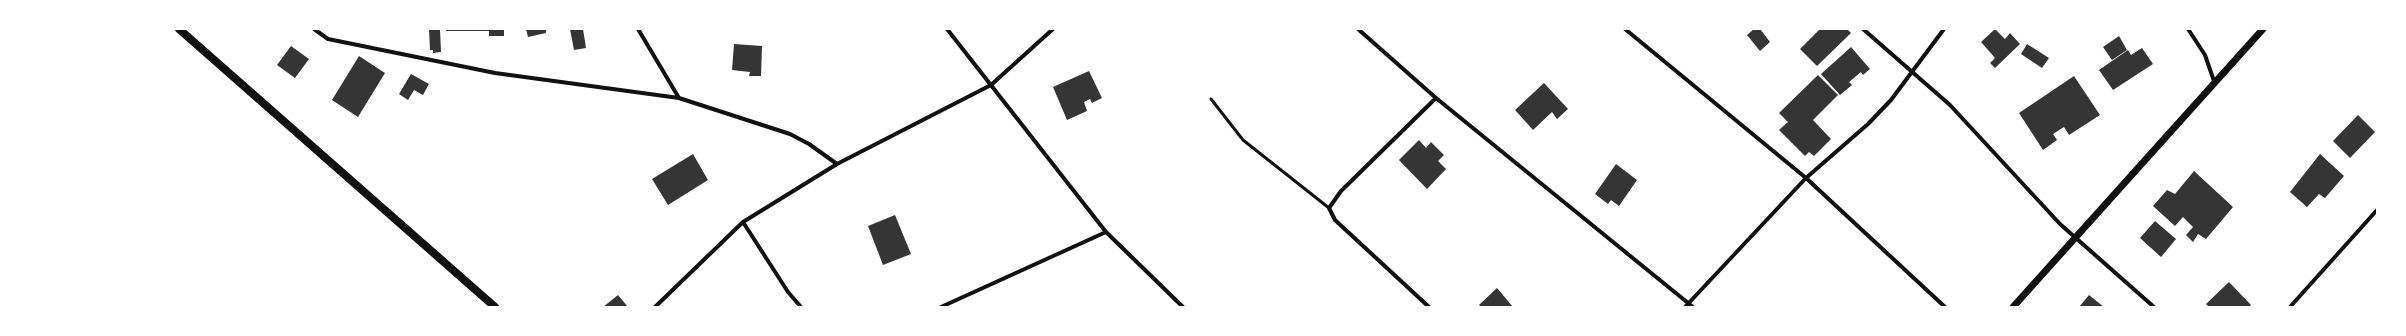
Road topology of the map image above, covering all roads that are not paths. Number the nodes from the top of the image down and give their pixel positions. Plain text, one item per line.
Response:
1 (179, 29) edge
2 (314, 29) edge
3 (638, 29) edge
4 (947, 29) edge
5 (1053, 29) edge
6 (1358, 29) edge
7 (1625, 29) edge
8 (1863, 29) edge
9 (1944, 29) edge
10 (2188, 29) edge
11 (2263, 29) edge
12 (1913, 71) junction
13 (2215, 84) junction
14 (991, 85) junction
15 (679, 98) junction
16 (1436, 98) junction
17 (1211, 99) dead end
18 (837, 164) junction
19 (1806, 178) junction
20 (1329, 208) junction
21 (2377, 210) edge
22 (743, 222) junction
23 (1106, 232) junction
24 (2076, 237) junction
25 (1689, 303) junction
26 (495, 307) edge
27 (654, 307) edge
28 (801, 307) edge
29 (941, 307) edge
30 (1183, 307) edge
31 (1429, 307) edge
32 (1685, 307) edge
33 (1693, 307) edge
34 (1945, 307) edge
35 (2013, 307) edge
36 (2154, 307) edge
37 (2290, 307) edge

1 - 26 main road
2 - 15 street
3 - 15 street
4 - 14 street
5 - 14 street
6 - 16 street
7 - 19 street
8 - 12 street
9 - 12 street
10 - 13 street
11 - 13 street
12 - 19 street
12 - 24 street
13 - 24 street
14 - 18 street
14 - 23 street
15 - 18 street
16 - 20 street
16 - 25 street
17 - 20 lane
18 - 22 street
19 - 25 street
19 - 34 street
20 - 31 street
21 - 37 street
22 - 27 street
22 - 28 street
23 - 29 street
23 - 30 street
24 - 35 street
24 - 36 street
25 - 32 street
25 - 33 street

